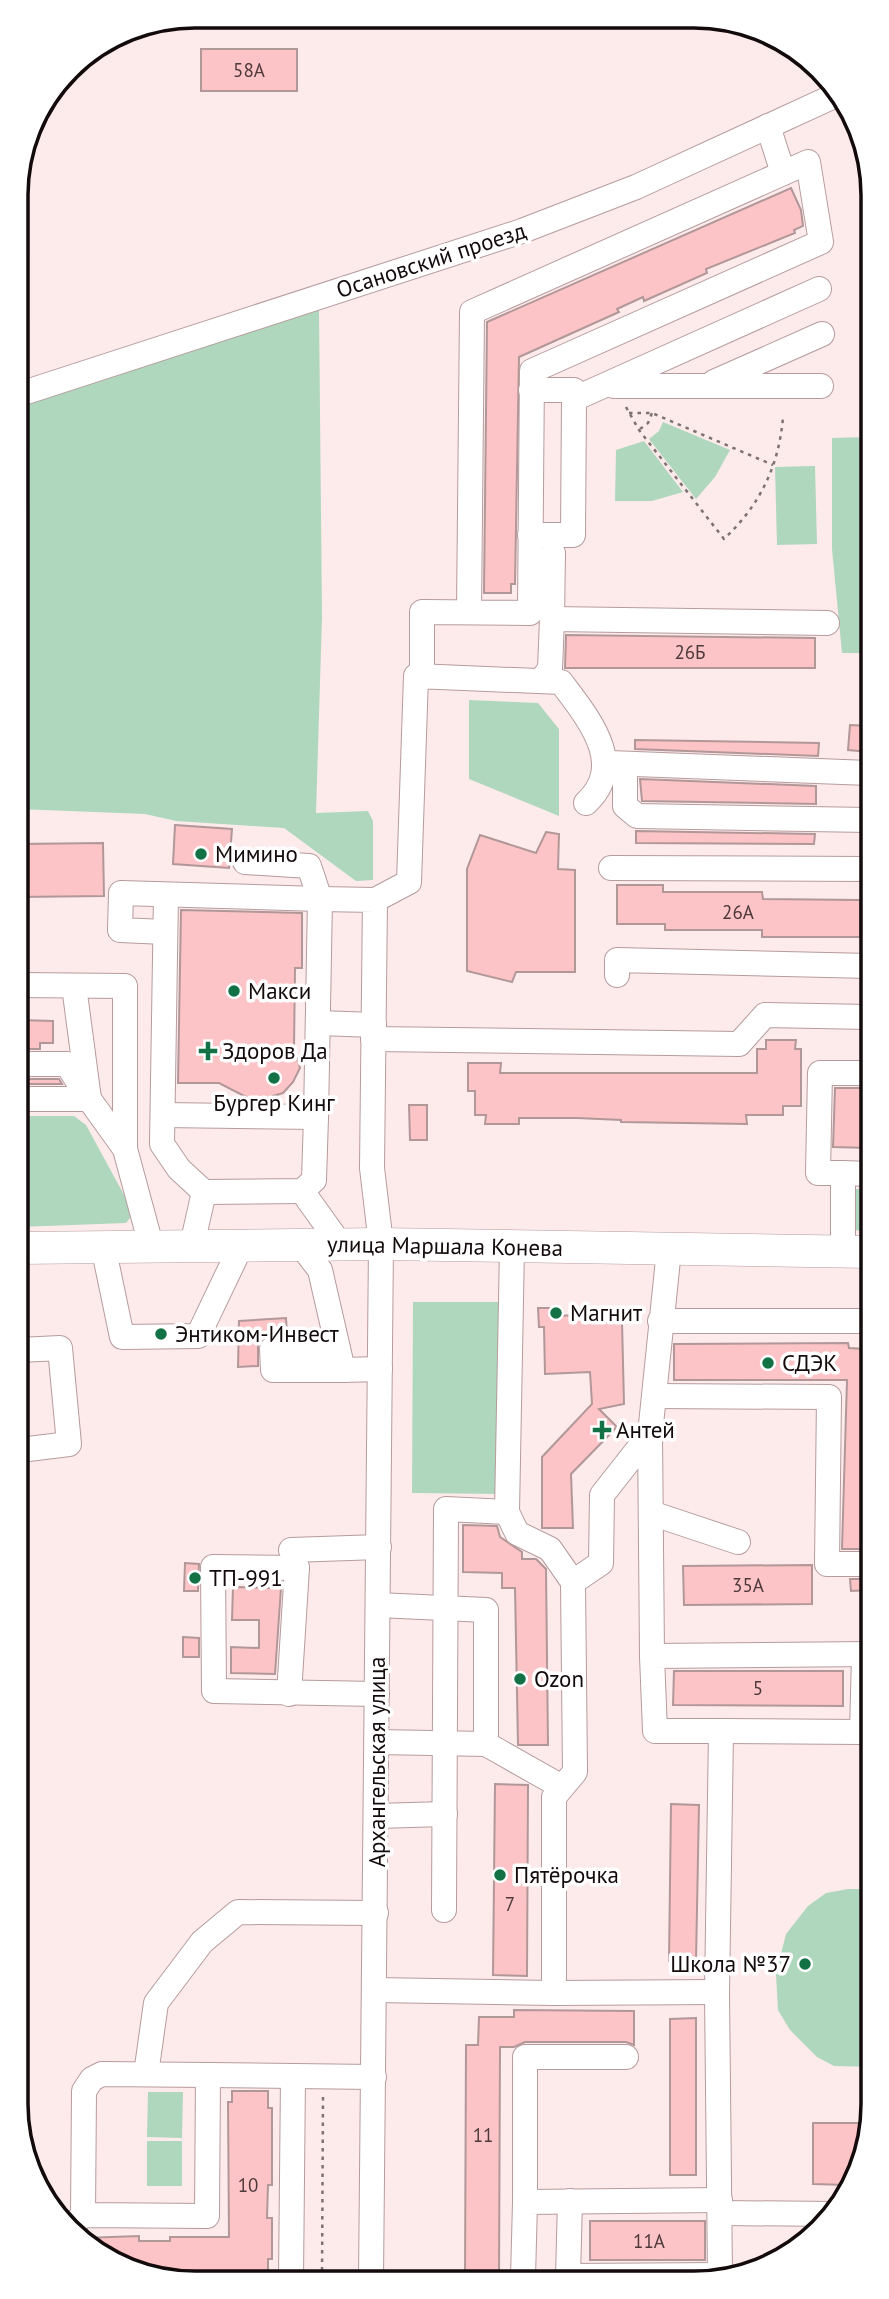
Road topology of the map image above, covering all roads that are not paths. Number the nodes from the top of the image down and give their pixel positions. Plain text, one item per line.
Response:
1 (830, 98) edge
2 (768, 126) junction
3 (783, 173) junction
4 (819, 289) dead end
5 (822, 334) dead end
6 (603, 386) junction
7 (707, 386) junction
8 (821, 386) dead end
9 (28, 390) edge
10 (531, 390) junction
11 (574, 398) junction
12 (530, 535) junction
13 (553, 553) dead end
14 (469, 612) junction
15 (552, 619) junction
16 (827, 623) dead end
17 (422, 676) junction
18 (542, 679) junction
19 (615, 764) junction
20 (861, 773) edge
21 (586, 803) dead end
22 (861, 820) edge
23 (245, 862) dead end
24 (611, 868) dead end
25 (861, 869) edge
26 (166, 895) junction
27 (320, 899) junction
28 (375, 900) junction
29 (165, 932) junction
30 (861, 966) edge
31 (617, 975) dead end
32 (28, 985) edge
33 (74, 986) junction
34 (861, 1017) edge
35 (319, 1023) junction
36 (374, 1032) junction
37 (28, 1064) edge
38 (861, 1073) edge
39 (28, 1099) edge
40 (89, 1099) junction
41 (163, 1115) junction
42 (316, 1117) junction
43 (125, 1149) junction
44 (171, 1157) junction
45 (843, 1173) junction
46 (861, 1174) edge
47 (135, 1183) junction
48 (302, 1191) junction
49 (204, 1192) junction
50 (242, 1244) junction
51 (300, 1244) junction
52 (340, 1244) junction
53 (381, 1244) junction
54 (151, 1245) junction
55 (192, 1245) junction
56 (103, 1246) junction
57 (512, 1247) junction
58 (28, 1248) edge
59 (669, 1250) junction
60 (856, 1252) edge
61 (660, 1321) junction
62 (861, 1321) edge
63 (28, 1350) edge
64 (380, 1369) junction
65 (655, 1396) junction
66 (650, 1434) junction
67 (28, 1449) edge
68 (507, 1511) junction
69 (651, 1513) junction
70 (738, 1542) dead end
71 (379, 1547) junction
72 (861, 1564) edge
73 (297, 1568) junction
74 (573, 1582) junction
75 (378, 1605) junction
76 (446, 1608) junction
77 (861, 1655) edge
78 (652, 1656) junction
79 (289, 1694) junction
80 (377, 1694) junction
81 (721, 1731) junction
82 (861, 1732) edge
83 (377, 1742) junction
84 (445, 1744) junction
85 (486, 1744) junction
86 (562, 1787) junction
87 (445, 1814) junction
88 (376, 1816) junction
89 (444, 1910) dead end
90 (376, 1913) junction
91 (375, 1990) junction
92 (718, 1992) junction
93 (554, 1993) junction
94 (626, 2057) dead end
95 (146, 2074) junction
96 (208, 2075) junction
97 (293, 2076) junction
98 (374, 2077) junction
99 (570, 2201) junction
100 (525, 2202) junction
101 (720, 2206) junction
102 (820, 2213) edge
103 (75, 2220) edge
104 (77, 2222) edge
105 (720, 2269) edge
106 (291, 2271) edge
107 (371, 2271) edge
108 (523, 2271) edge
109 (568, 2271) edge

1 - 2 street, Осановский проезд
2 - 3 street
2 - 9 street, Осановский проезд
3 - 10 street
3 - 14 street
4 - 6 street
5 - 7 street
6 - 7 street
6 - 11 street
7 - 8 street
10 - 11 street
10 - 12 street
11 - 12 street
12 - 14 street
13 - 15 street
14 - 17 street
15 - 16 street
15 - 18 street
17 - 18 street
17 - 28 street
18 - 19 street
19 - 20 street
19 - 21 street
19 - 22 street
23 - 27 street
24 - 25 street
26 - 27 street
26 - 29 street
26 - 29 street
27 - 28 street
27 - 35 street
28 - 36 street, Архангельская улица
29 - 41 street
30 - 31 street
32 - 33 street
33 - 40 street
33 - 43 street
34 - 36 street
35 - 36 street
35 - 42 street
36 - 53 street, Архангельская улица
37 - 40 street
38 - 45 street
39 - 40 street
40 - 43 street
41 - 42 street
41 - 44 street
42 - 48 street
43 - 47 street
44 - 47 street
44 - 49 street
45 - 46 street
45 - 60 street
47 - 54 street
48 - 49 street
48 - 52 street
49 - 55 street
50 - 51 main road, улица Маршала Конева
50 - 55 main road, улица Маршала Конева
50 - 56 street
51 - 52 main road, улица Маршала Конева
51 - 64 street
52 - 53 main road, улица Маршала Конева
53 - 57 main road, улица Маршала Конева
53 - 64 street, Архангельская улица
54 - 55 main road, улица Маршала Конева
54 - 56 main road, улица Маршала Конева
56 - 58 main road, улица Маршала Конева
57 - 59 main road, улица Маршала Конева
57 - 68 street
59 - 60 main road, улица Маршала Конева
59 - 61 street
61 - 62 street
61 - 65 street
63 - 67 street
64 - 71 street, Архангельская улица
65 - 66 street
65 - 72 street
66 - 69 street
66 - 74 street
68 - 74 street
68 - 76 street
69 - 70 street
69 - 78 street
71 - 73 street
71 - 75 street, Архангельская улица
73 - 79 street
73 - 79 street
74 - 86 street
75 - 76 street
75 - 80 street, Архангельская улица
76 - 84 street
76 - 85 street
77 - 78 street
78 - 81 street
79 - 80 street
80 - 83 street, Архангельская улица
81 - 82 street
81 - 92 street
83 - 84 street
83 - 88 street, Архангельская улица
84 - 85 street
84 - 87 street
85 - 86 street
86 - 93 street
87 - 88 street
87 - 89 street
88 - 90 street, Архангельская улица
90 - 91 street, Архангельская улица
90 - 95 street
91 - 93 street
91 - 98 street, Архангельская улица
92 - 93 street
92 - 101 street
94 - 100 street
95 - 96 street
95 - 103 street
96 - 97 street
96 - 104 street
97 - 98 street
97 - 106 street
98 - 107 street, Архангельская улица
99 - 100 street
99 - 101 street
99 - 109 street
100 - 108 street
101 - 102 street
101 - 105 street

